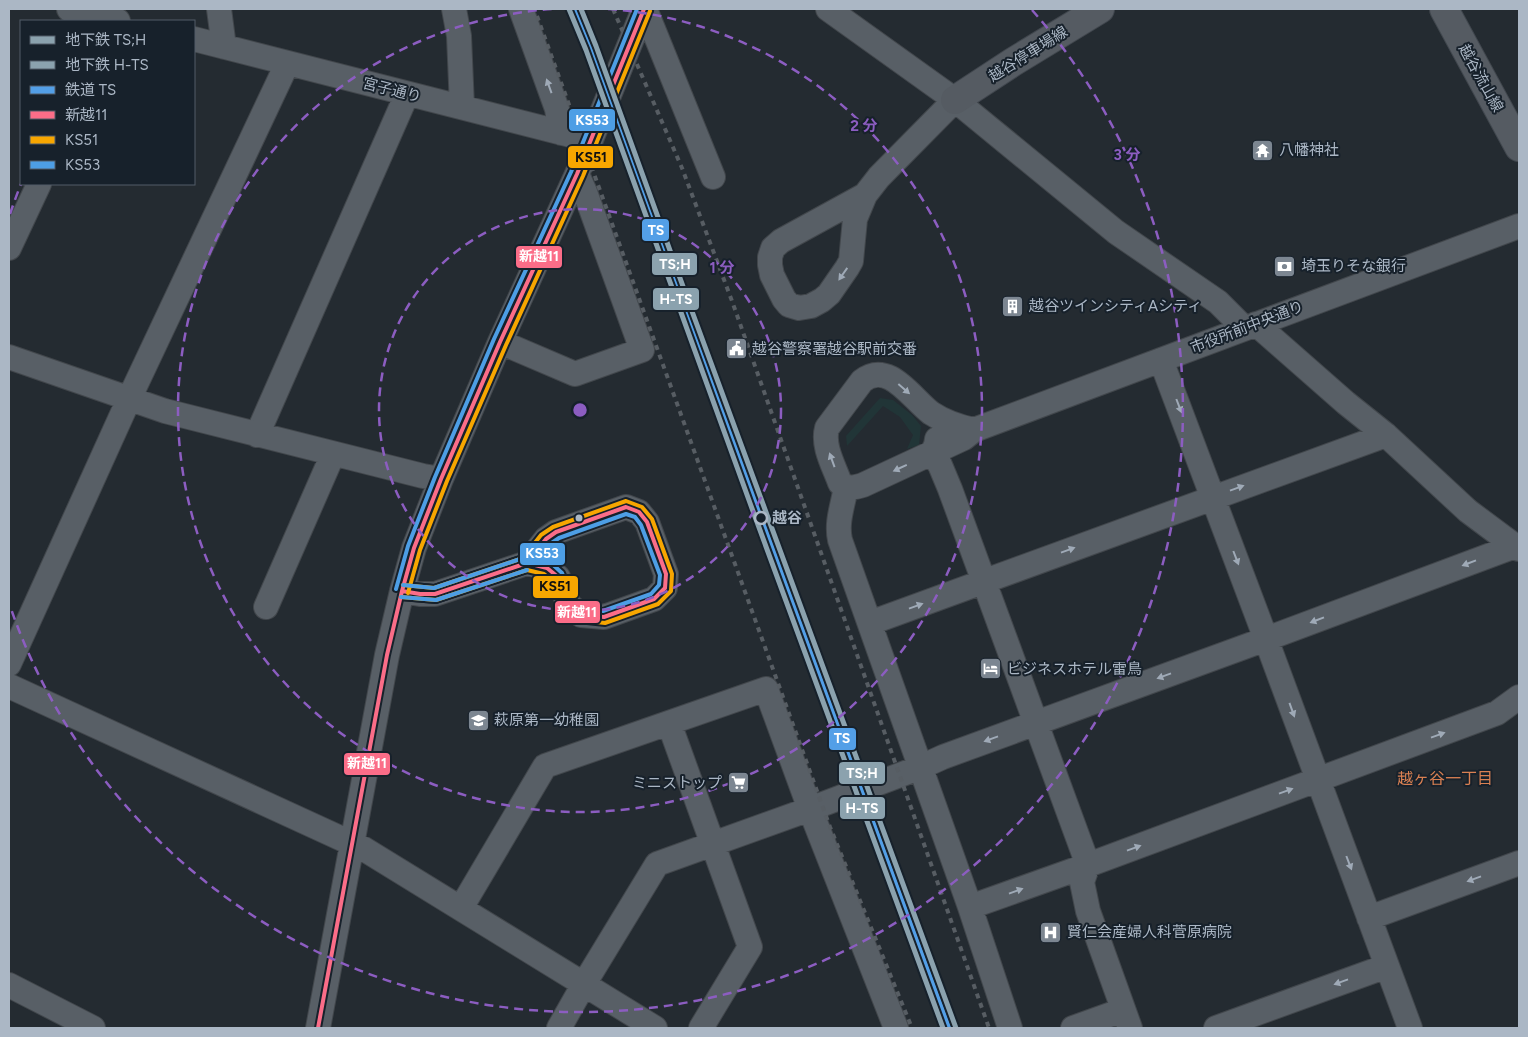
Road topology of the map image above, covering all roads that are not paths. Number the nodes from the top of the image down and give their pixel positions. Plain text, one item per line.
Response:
1 (68, 9) edge
2 (219, 9) edge
3 (454, 9) edge
4 (521, 9) edge
5 (830, 9) edge
6 (1100, 9) edge
7 (1444, 9) edge
8 (638, 13) edge
9 (1072, 16) edge
10 (112, 20) edge
11 (195, 39) edge
12 (224, 47) junction
13 (288, 64) junction
14 (407, 94) junction
15 (956, 100) junction
16 (462, 108) junction
17 (561, 133) junction
18 (590, 140) junction
19 (1519, 146) edge
20 (577, 174) junction
21 (713, 177) dead end
22 (39, 185) edge
23 (865, 195) junction
24 (813, 223) junction
25 (1519, 226) edge
26 (853, 241) junction
27 (9, 248) edge
28 (1250, 326) junction
29 (500, 342) junction
30 (9, 357) edge
31 (1161, 360) junction
32 (129, 399) junction
33 (932, 413) junction
34 (974, 430) junction
35 (1386, 434) junction
36 (257, 435) junction
37 (932, 453) junction
38 (333, 454) junction
39 (441, 479) junction
40 (846, 487) junction
41 (1213, 497) junction
42 (1517, 547) edge
43 (527, 563) junction
44 (984, 581) junction
45 (402, 591) junction
46 (266, 607) dead end
47 (870, 623) junction
48 (1266, 639) junction
49 (9, 664) edge
50 (9, 686) edge
51 (1519, 697) edge
52 (669, 723) junction
53 (1037, 723) junction
54 (921, 767) junction
55 (1318, 780) junction
56 (810, 809) junction
57 (352, 843) junction
58 (712, 844) junction
59 (1519, 862) edge
60 (1088, 865) junction
61 (970, 907) junction
62 (461, 908) junction
63 (1369, 918) junction
64 (1387, 966) junction
65 (584, 984) junction
66 (9, 985) edge
67 (1127, 1019) edge
68 (93, 1028) edge
69 (318, 1028) edge
70 (559, 1028) edge
71 (654, 1028) edge
72 (701, 1028) edge
73 (896, 1028) edge
74 (1010, 1028) edge
75 (1072, 1028) edge
76 (1216, 1028) edge
77 (1410, 1028) edge

1 - 10 street
2 - 12 street
3 - 16 street
17 -> 4 street
5 - 15 street
6 - 9 main road, 越谷停車場線
7 - 19 main road, 越谷流山線
8 - 18 street
8 - 21 street
9 - 15 main road, 越谷停車場線
11 - 12 street, 宮子通り
12 - 13 street, 宮子通り
13 - 14 street, 宮子通り
13 - 32 street
14 - 16 street, 宮子通り
14 - 36 street
15 - 23 street
15 - 28 street
16 - 17 street, 宮子通り
17 - 18 street, 宮子通り
18 - 20 street
20 - 29 street
20 - 29 street
22 - 27 street
23 - 24 street
23 - 26 street
24 - 26 street
26 -> 24 street
25 - 28 street, 市役所前中央通り
28 - 31 street, 市役所前中央通り
28 - 35 street
29 - 39 street
30 - 32 street
31 - 34 street, 市役所前中央通り
31 -> 41 street
32 - 36 street
32 - 49 street
33 - 34 street
33 - 37 street
40 -> 33 street
34 - 37 street, 市役所前中央通り
41 -> 35 street
35 - 42 street
36 - 38 street
37 -> 40 street
37 - 44 street
38 - 39 street
38 - 46 street
39 - 45 street
40 - 47 street
44 -> 41 street
41 -> 48 street
42 -> 48 street
43 - 43 street
43 - 45 street
47 -> 44 street
44 - 53 street
45 - 57 street
47 - 54 street
48 -> 53 street
48 -> 55 street
50 - 57 street
55 -> 51 street
52 - 56 street
52 - 58 street
52 - 62 street
53 -> 54 street
53 - 60 street
54 - 56 street
54 - 61 street
60 -> 55 street
55 -> 63 street
56 - 58 street
56 - 73 street
57 - 62 street
57 - 69 street
58 - 65 street
58 - 72 street
59 -> 63 street
61 -> 60 street
60 - 67 street
61 - 74 street
62 - 65 street
63 - 64 street
64 -> 76 street
64 - 77 street
65 - 70 street
65 - 71 street
66 - 68 street
67 - 75 street

